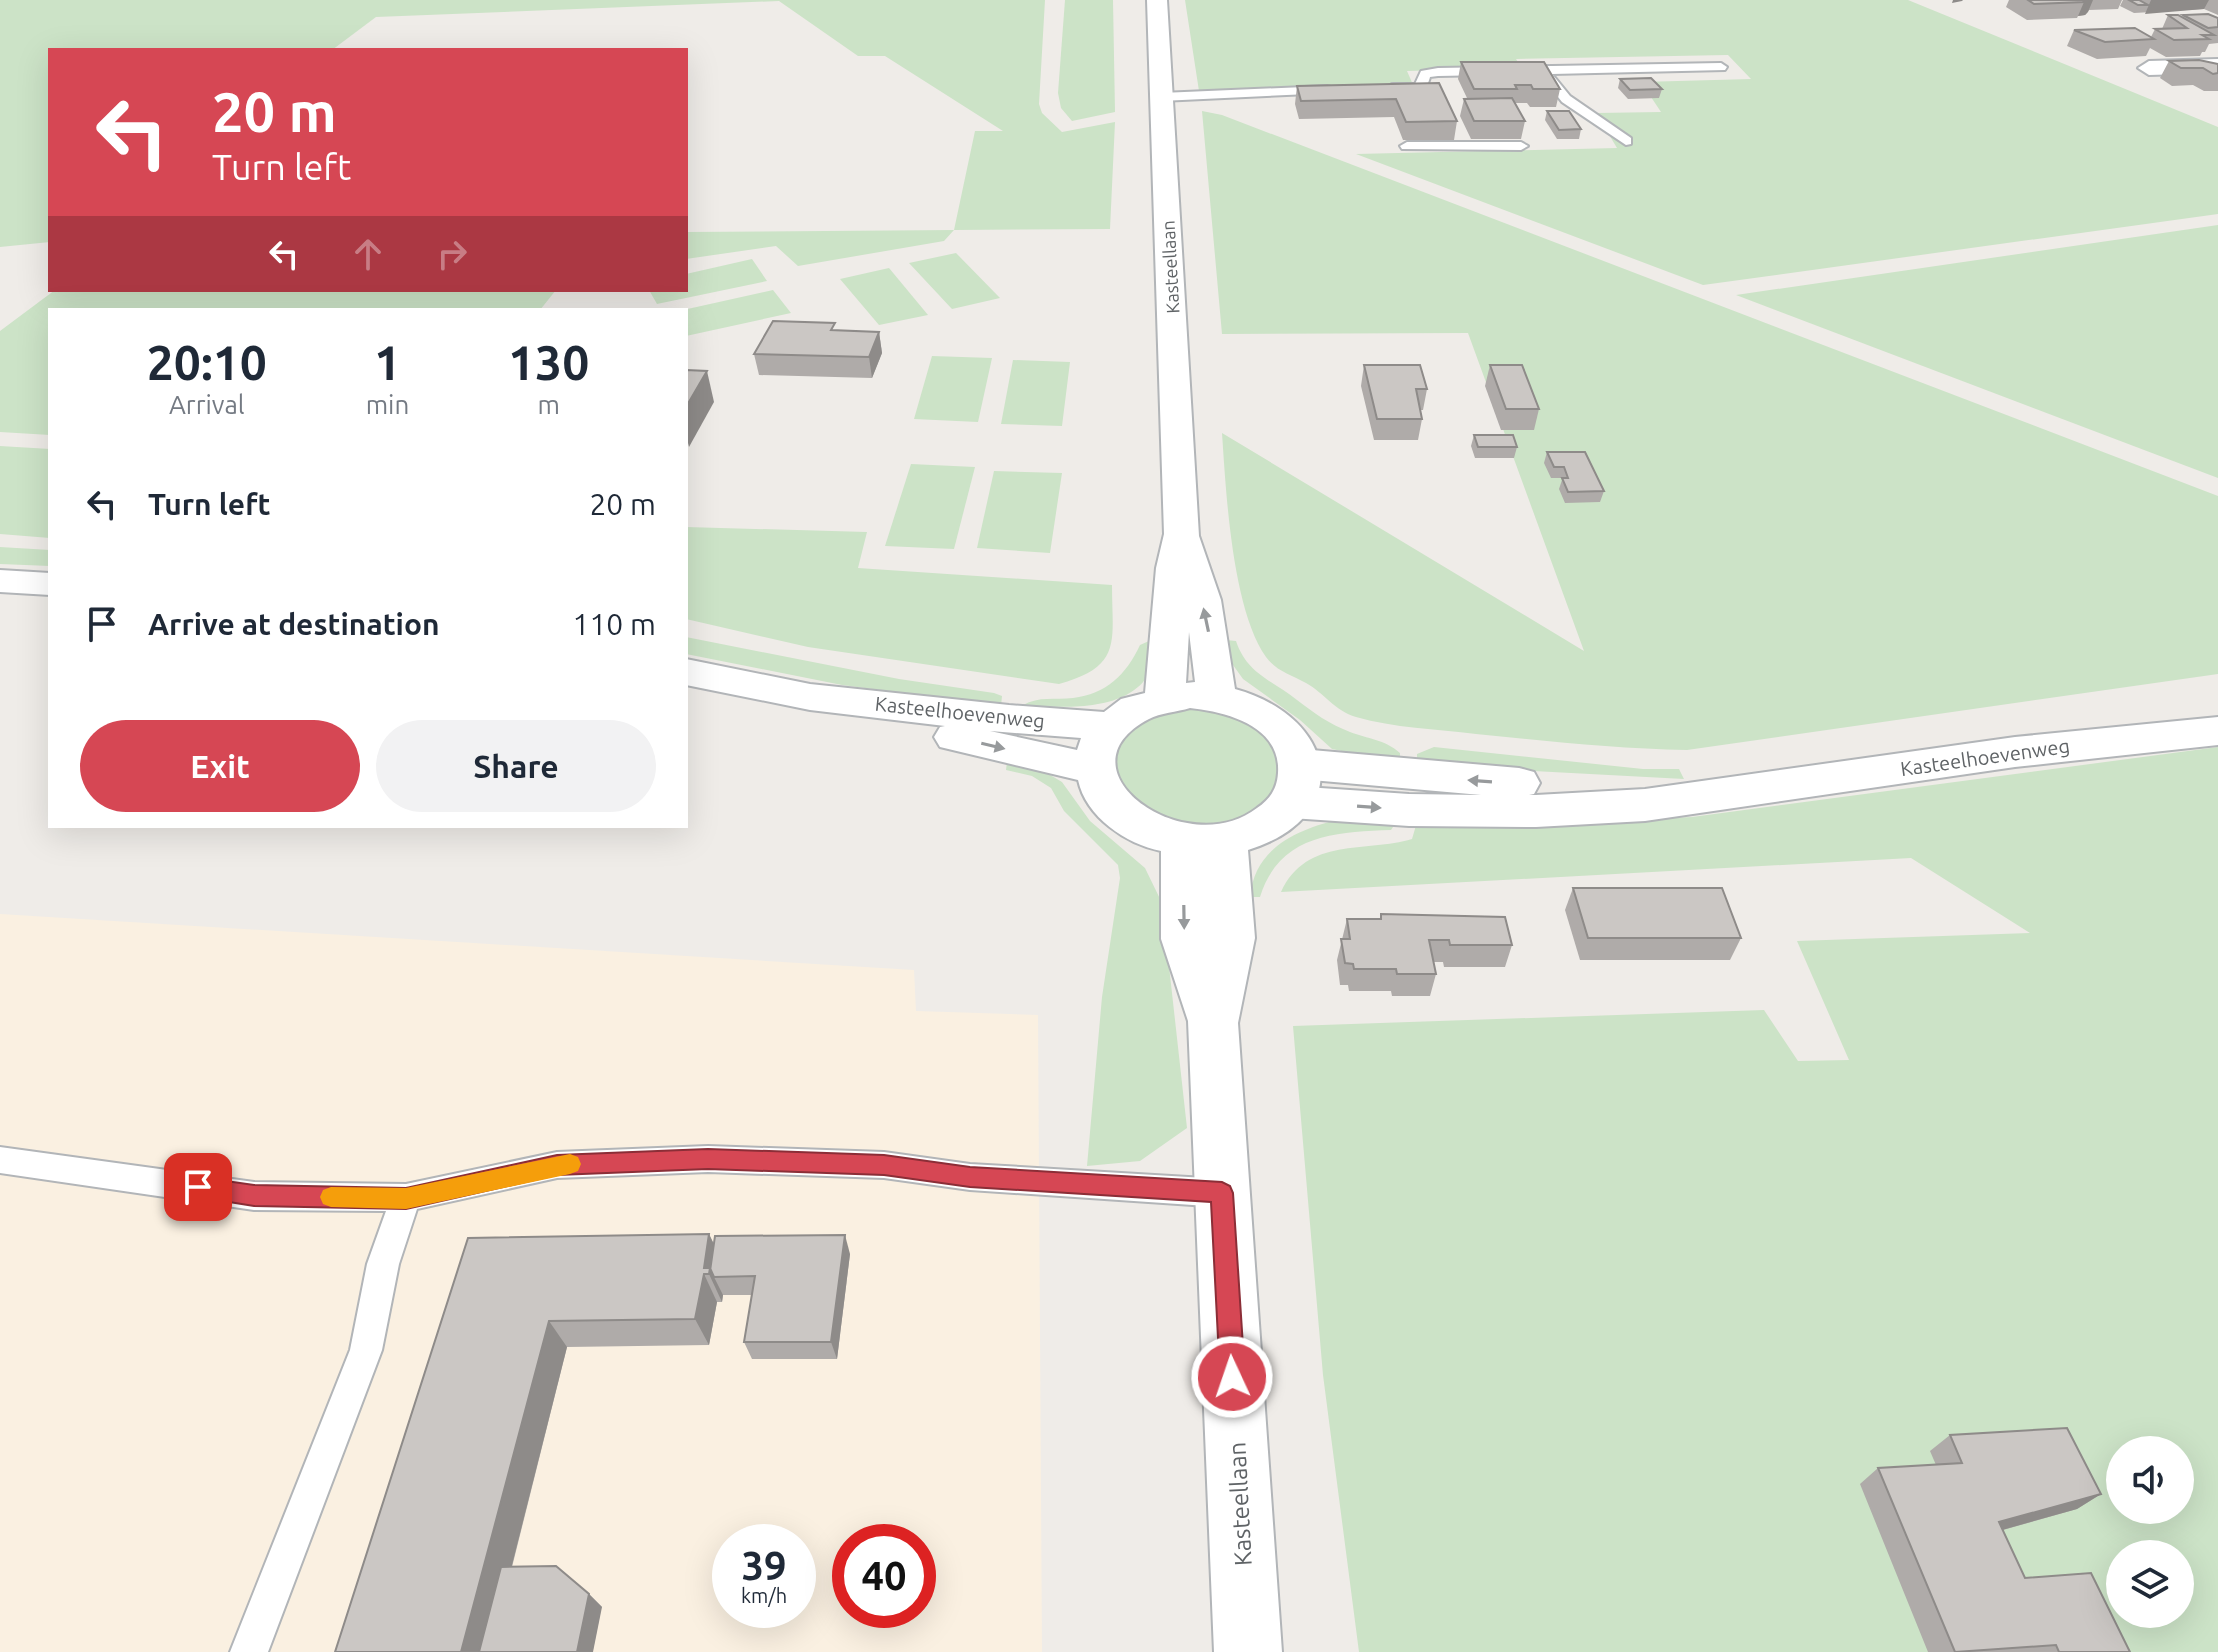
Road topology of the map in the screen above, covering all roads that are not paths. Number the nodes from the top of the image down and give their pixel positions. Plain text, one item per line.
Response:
1 (1157, 0) edge
2 (2218, 66) edge
3 (1721, 67) dead end
4 (2149, 68) dead end
5 (1542, 69) junction
6 (1379, 88) edge
7 (1339, 89) edge
8 (1161, 97) junction
9 (1626, 141) dead end
10 (1407, 146) edge
11 (1521, 146) edge
12 (1182, 534) junction
13 (0, 581) edge
14 (48, 584) edge
15 (688, 672) edge
16 (810, 697) junction
17 (1216, 697) junction
18 (1165, 698) junction
19 (1110, 726) junction
20 (2218, 731) edge
21 (1093, 769) junction
22 (1296, 783) junction
23 (1204, 839) junction
24 (0, 1160) edge
25 (1222, 1193) junction
26 (406, 1198) junction
27 (249, 1652) edge
28 (1248, 1652) edge

1 - 8 street, Kasteellaan
2 - 4 street
3 - 5 lane
5 - 6 lane
5 - 9 lane
7 - 8 lane
8 - 12 street, Kasteellaan
10 - 11 lane
17 -> 12 street, Kasteellaan
12 - 18 street, Kasteellaan
13 - 14 street
15 - 16 street, Kasteelhoevenweg
16 - 19 street, Kasteelhoevenweg
16 -> 21 street, Kasteelhoevenweg
17 - 18 street
17 - 22 street
18 - 19 street
19 - 21 street
20 - 22 street, Kasteelhoevenweg
21 - 23 street
22 - 23 street
23 - 25 street, Kasteellaan
24 - 26 lane
25 - 26 lane
25 - 28 street, Kasteellaan
26 - 27 lane

